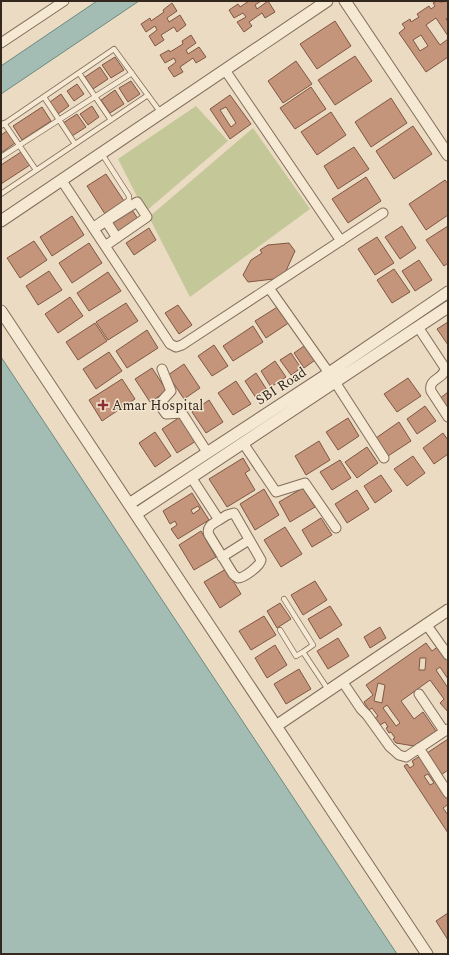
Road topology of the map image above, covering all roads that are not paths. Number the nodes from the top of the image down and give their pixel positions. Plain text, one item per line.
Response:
1 (64, 1) edge
2 (327, 1) edge
3 (343, 2) edge
4 (1, 43) edge
5 (225, 70) junction
6 (79, 73) junction
7 (132, 73) junction
8 (148, 95) junction
9 (44, 96) junction
10 (94, 97) junction
11 (161, 114) junction
12 (58, 120) junction
13 (111, 120) junction
14 (3, 124) edge
15 (75, 144) junction
16 (19, 145) junction
17 (102, 154) junction
18 (448, 155) edge
19 (1, 157) edge
20 (36, 170) junction
21 (62, 181) junction
22 (1, 194) edge
23 (384, 213) dead end
24 (1, 221) edge
25 (106, 222) junction
26 (93, 227) junction
27 (117, 238) junction
28 (341, 241) junction
29 (105, 246) junction
30 (269, 288) junction
31 (448, 292) edge
32 (448, 307) edge
33 (1, 310) edge
34 (418, 327) junction
35 (162, 368) dead end
36 (332, 378) junction
37 (448, 417) edge
38 (243, 443) junction
39 (207, 452) junction
40 (384, 458) dead end
41 (191, 477) junction
42 (129, 504) junction
43 (136, 514) junction
44 (219, 520) junction
45 (336, 528) dead end
46 (249, 540) junction
47 (222, 557) junction
48 (284, 599) dead end
49 (448, 610) edge
50 (426, 624) junction
51 (280, 630) dead end
52 (303, 652) junction
53 (448, 655) edge
54 (342, 681) junction
55 (329, 691) junction
56 (419, 694) dead end
57 (276, 726) junction
58 (446, 730) edge
59 (419, 748) junction
60 (445, 781) edge
61 (448, 793) edge
62 (427, 954) edge

1 - 4 street
2 - 5 street
3 - 18 street
5 - 11 street
5 - 28 street
6 - 7 lane
6 - 9 lane
6 - 10 lane
7 - 8 lane
7 - 10 lane
8 - 11 lane
8 - 13 lane
9 - 12 lane
9 - 14 lane
10 - 12 lane
10 - 13 lane
11 - 17 street
12 - 15 lane
12 - 16 lane
13 - 15 lane
14 - 16 lane
15 - 20 lane
16 - 19 lane
16 - 20 lane
17 - 21 street
17 - 26 lane
20 - 22 lane
21 - 24 street
21 - 26 street
23 - 28 street
25 - 26 street
25 - 27 street
25 - 27 street
26 - 29 street
27 - 29 street
28 - 30 street
29 - 30 street
30 - 36 street
31 - 36 street, SBI Road
32 - 34 street, SBI Road
33 - 42 street
34 - 36 street, SBI Road
34 - 37 street
35 - 39 street
36 - 38 street, SBI Road
36 - 39 street, SBI Road
36 - 40 street
38 - 41 street, SBI Road
38 - 45 street
39 - 42 street, SBI Road
41 - 43 street, SBI Road
41 - 44 street
42 - 43 street
43 - 57 street
44 - 46 street
44 - 47 street
46 - 47 street
46 - 47 street
48 - 52 lane
49 - 50 street
50 - 53 street
50 - 54 street
51 - 52 lane
52 - 55 lane
54 - 55 street
54 - 59 street
55 - 57 street
56 - 58 street
57 - 62 street
58 - 59 street
59 - 60 street
60 - 61 street

